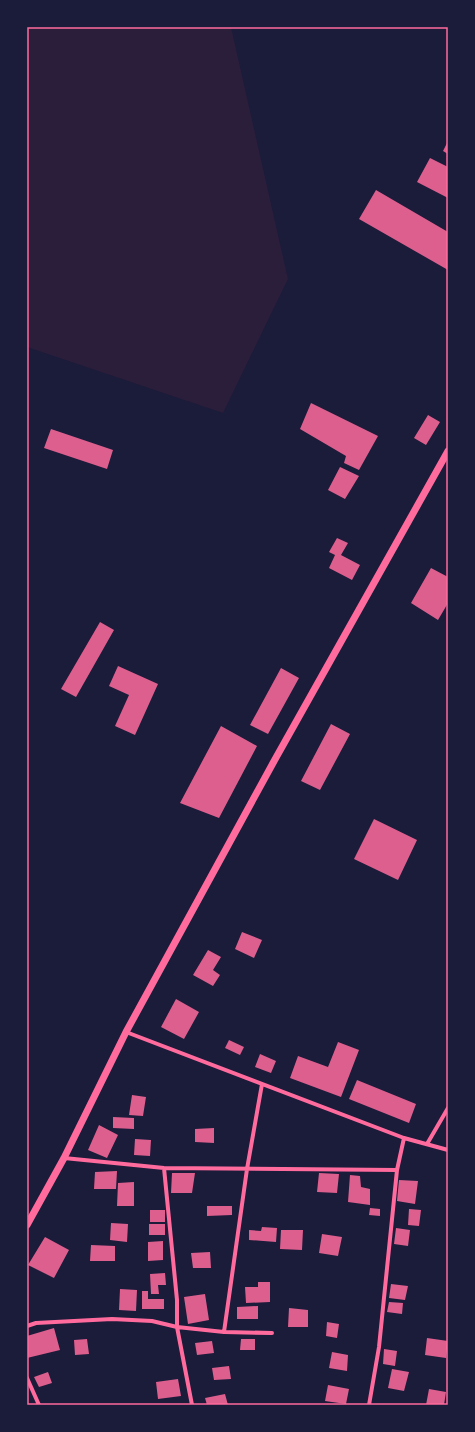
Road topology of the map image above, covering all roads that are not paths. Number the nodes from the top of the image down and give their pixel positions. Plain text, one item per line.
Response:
1 (448, 451) edge
2 (126, 1032) junction
3 (262, 1084) junction
4 (448, 1108) edge
5 (404, 1138) junction
6 (427, 1144) junction
7 (448, 1150) edge
8 (64, 1158) junction
9 (164, 1168) junction
10 (247, 1169) junction
11 (397, 1170) junction
12 (27, 1225) edge
13 (27, 1326) edge
14 (177, 1328) junction
15 (224, 1332) junction
16 (272, 1333) dead end
17 (27, 1378) edge
18 (40, 1405) edge
19 (192, 1405) edge
20 (369, 1405) edge

1 - 2 street
2 - 3 street
2 - 8 street
3 - 5 street
3 - 10 street
4 - 6 street
5 - 6 street
5 - 11 street
6 - 7 street
8 - 9 street
8 - 12 street
9 - 10 street
9 - 14 street
10 - 11 street
10 - 15 street
11 - 20 street
13 - 14 street
14 - 15 street
14 - 19 street
15 - 16 street
17 - 18 street

